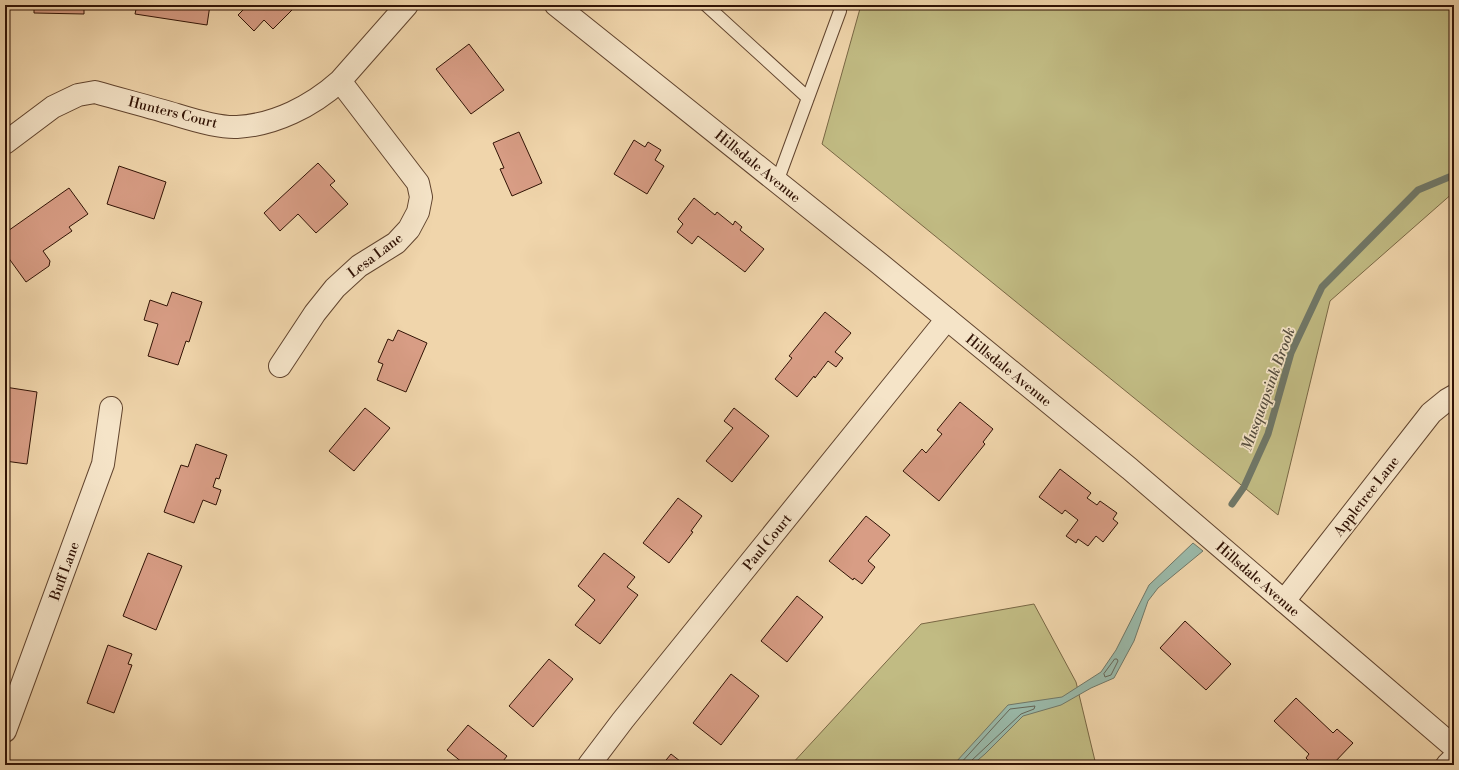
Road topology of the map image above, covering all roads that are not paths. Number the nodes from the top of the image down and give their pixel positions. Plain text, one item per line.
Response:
1 (408, 5) edge
2 (556, 5) edge
3 (706, 5) edge
4 (838, 7) edge
5 (340, 81) junction
6 (808, 98) junction
7 (5, 143) edge
8 (777, 182) junction
9 (947, 319) junction
10 (280, 366) dead end
11 (1454, 396) edge
12 (111, 408) dead end
13 (1284, 601) junction
14 (5, 732) edge
15 (1454, 747) edge
16 (1454, 758) edge
17 (589, 765) edge
18 (1447, 765) edge

1 - 5 street, Hunters Court
2 - 8 street, Hillsdale Avenue
3 - 6 lane
4 - 6 lane
5 - 7 street, Hunters Court
5 - 10 street, Lesa Lane
6 - 8 lane
8 - 9 street, Hillsdale Avenue
9 - 13 street, Hillsdale Avenue
9 - 17 street, Paul Court
11 - 13 street, Appletree Lane
12 - 14 street, Buff Lane
13 - 15 street, Hillsdale Avenue
16 - 18 street

